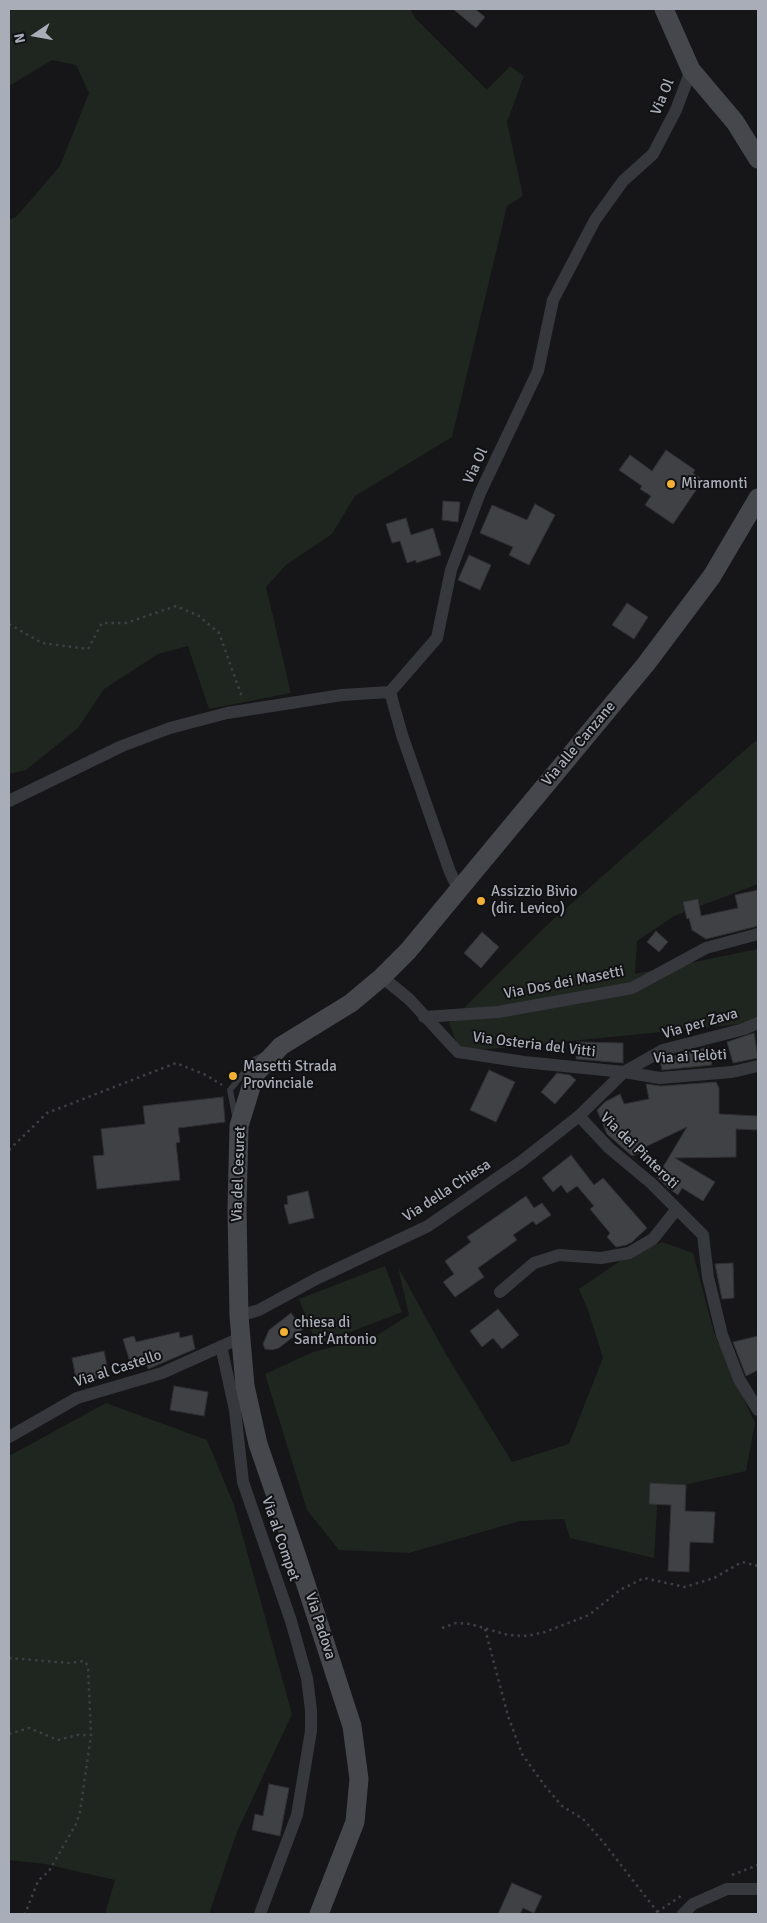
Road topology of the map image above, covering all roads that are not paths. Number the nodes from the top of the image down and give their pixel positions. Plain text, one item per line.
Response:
1 (664, 9) edge
2 (691, 70) junction
3 (758, 158) edge
4 (758, 498) edge
5 (390, 692) junction
6 (9, 801) edge
7 (459, 890) junction
8 (758, 934) edge
9 (382, 977) junction
10 (424, 1017) junction
11 (758, 1023) edge
12 (281, 1046) junction
13 (758, 1066) edge
14 (624, 1072) junction
15 (579, 1116) junction
16 (239, 1126) junction
17 (676, 1210) junction
18 (500, 1292) dead end
19 (239, 1316) junction
20 (240, 1338) junction
21 (221, 1346) junction
22 (758, 1410) edge
23 (9, 1438) edge
24 (758, 1889) edge
25 (260, 1914) edge
26 (319, 1914) edge
27 (683, 1914) edge

1 - 2 main road
2 - 3 main road
2 - 5 street, Via Ol
4 - 7 main road, Via alle Canzane
5 - 6 street
5 - 7 street
7 - 9 main road, Via alle Canzane
8 - 10 street, Via Dos dei Masetti
9 - 10 street, Via Osteria del Vitti
9 - 12 main road, Via del Cesuret
10 - 14 street, Via Osteria del Vitti
11 - 14 street, Via per Zava
12 - 16 main road, Via del Cesuret
12 - 16 lane
13 - 14 street, Via ai Telòti
14 - 15 street, Via della Chiesa
15 - 17 street, Via dei Pinteroti
15 - 19 street, Via della Chiesa
16 - 19 main road, Via del Cesuret
17 - 18 street, Via dei Pinteroti
17 - 22 street, Via dei Pinteroti
19 - 20 main road, Via del Cesuret
20 - 21 street, Via al Castello
20 - 26 main road, Via Padova
21 - 23 street, Via al Castello
21 - 25 street, Via al Compet
24 - 27 street

